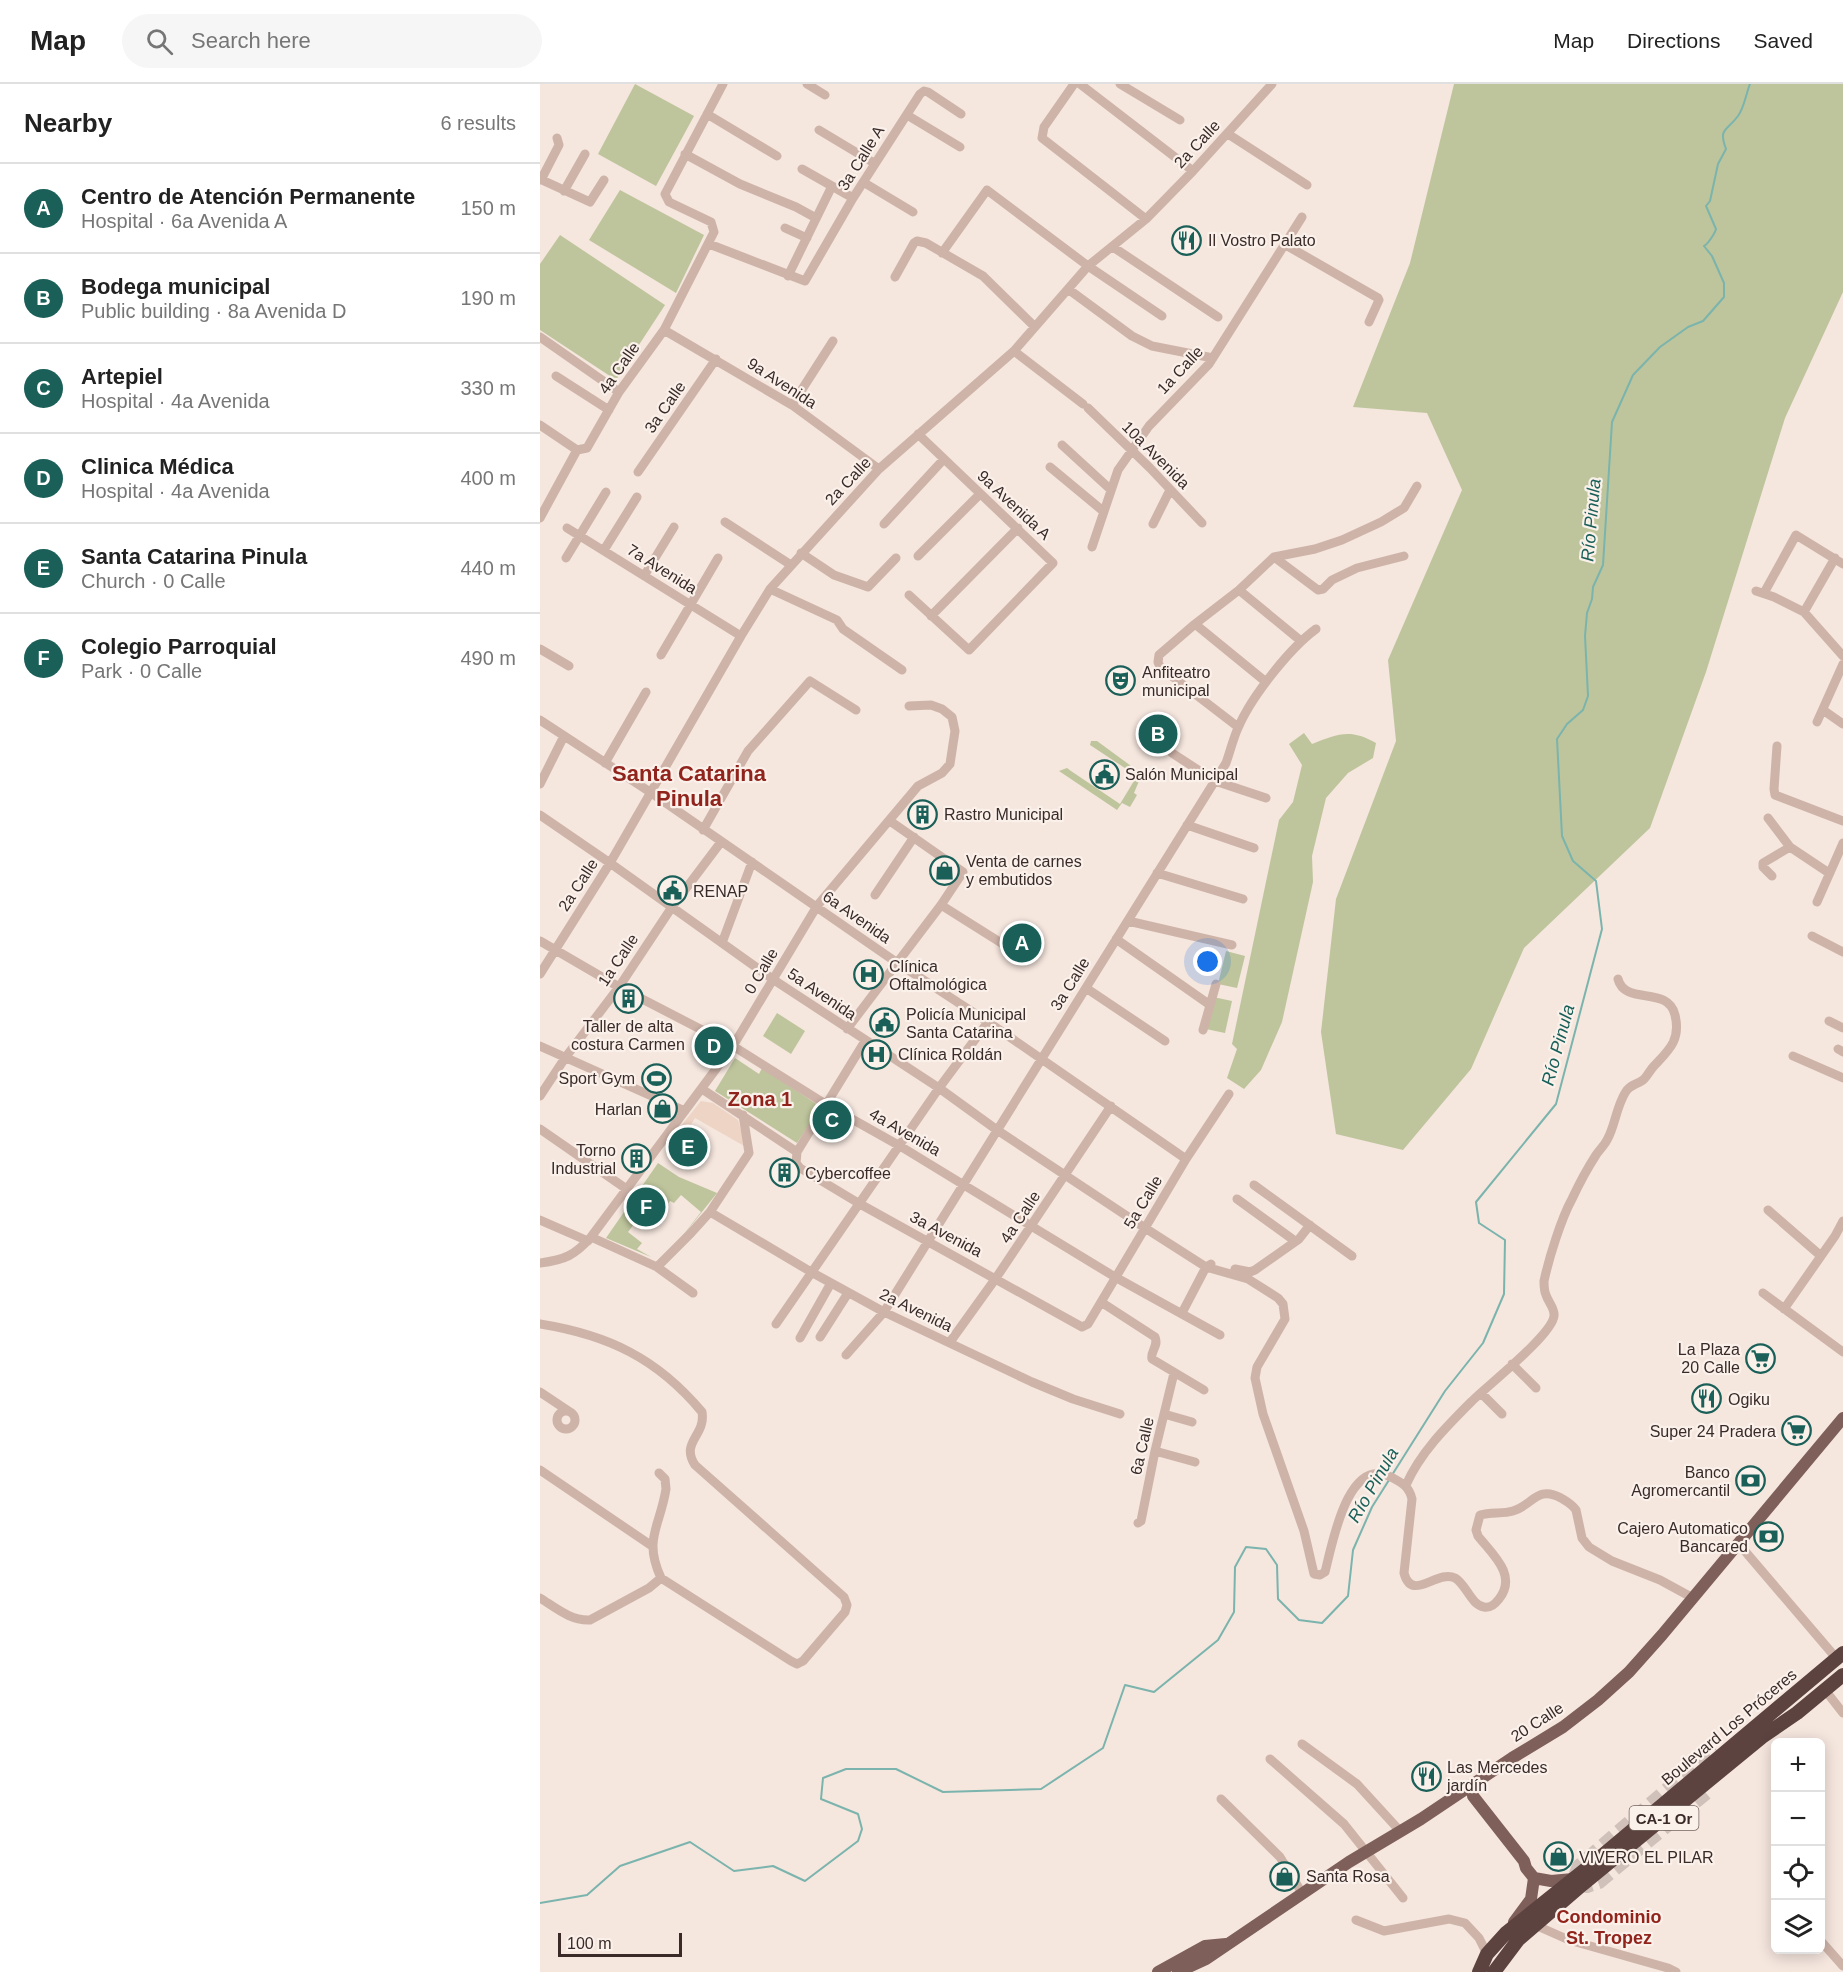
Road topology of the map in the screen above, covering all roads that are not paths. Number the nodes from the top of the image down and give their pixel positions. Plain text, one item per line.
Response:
1 (723, 84) edge
2 (807, 84) edge
3 (1074, 84) edge
4 (1080, 84) edge
5 (1120, 84) edge
6 (1272, 84) edge
7 (825, 95) dead end
8 (707, 114) junction
9 (961, 114) dead end
10 (907, 115) junction
11 (1180, 120) dead end
12 (819, 130) dead end
13 (1228, 134) junction
14 (557, 138) dead end
15 (960, 147) dead end
16 (585, 154) dead end
17 (686, 154) junction
18 (777, 156) dead end
19 (874, 163) junction
20 (802, 169) dead end
21 (1193, 171) junction
22 (540, 179) edge
23 (604, 180) dead end
24 (862, 182) junction
25 (1307, 185) dead end
26 (832, 186) junction
27 (564, 191) junction
28 (853, 198) junction
29 (913, 212) dead end
30 (1302, 217) dead end
31 (816, 218) junction
32 (1146, 219) junction
33 (785, 228) dead end
34 (807, 238) junction
35 (710, 244) junction
36 (1284, 244) junction
37 (1113, 247) junction
38 (942, 253) junction
39 (1088, 266) junction
40 (788, 276) junction
41 (895, 277) dead end
42 (1068, 289) junction
43 (1162, 316) dead end
44 (1218, 317) dead end
45 (1369, 322) dead end
46 (1035, 327) junction
47 (664, 330) junction
48 (540, 338) edge
49 (833, 341) dead end
50 (1014, 351) junction
51 (1213, 358) junction
52 (716, 359) junction
53 (556, 376) dead end
54 (619, 392) junction
55 (792, 405) junction
56 (609, 410) junction
57 (541, 428) edge
58 (918, 434) junction
59 (1062, 445) dead end
60 (577, 450) junction
61 (1131, 450) junction
62 (944, 459) junction
63 (1050, 467) dead end
64 (879, 469) junction
65 (638, 472) dead end
66 (1417, 486) dead end
67 (1110, 489) junction
68 (1170, 490) junction
69 (606, 492) dead end
70 (980, 494) junction
71 (637, 497) dead end
72 (1103, 511) junction
73 (540, 518) edge
74 (724, 522) dead end
75 (1202, 523) dead end
76 (884, 524) dead end
77 (1153, 524) dead end
78 (674, 527) dead end
79 (567, 528) dead end
80 (1018, 528) junction
81 (580, 536) junction
82 (1092, 547) dead end
83 (604, 550) junction
84 (801, 553) junction
85 (918, 556) dead end
86 (1404, 556) dead end
87 (1274, 557) junction
88 (566, 558) dead end
89 (718, 558) dead end
90 (896, 558) dead end
91 (1839, 561) edge
92 (791, 565) junction
93 (644, 576) junction
94 (770, 589) junction
95 (1239, 590) junction
96 (909, 595) dead end
97 (691, 604) junction
98 (1804, 612) junction
99 (931, 616) junction
100 (1195, 624) junction
101 (1316, 628) dead end
102 (741, 636) junction
103 (1301, 641) junction
104 (540, 649) edge
105 (661, 656) dead end
106 (1843, 656) edge
107 (1843, 664) edge
108 (569, 666) dead end
109 (902, 670) dead end
110 (1266, 682) junction
111 (646, 692) dead end
112 (909, 706) dead end
113 (856, 710) dead end
114 (1823, 710) junction
115 (540, 720) edge
116 (1817, 722) dead end
117 (1843, 724) edge
118 (1238, 727) junction
119 (564, 736) junction
120 (1776, 746) dead end
121 (1172, 753) dead end
122 (605, 763) junction
123 (1215, 781) junction
124 (540, 784) edge
125 (650, 792) junction
126 (1266, 798) dead end
127 (540, 815) edge
128 (1768, 818) dead end
129 (890, 821) junction
130 (1843, 821) edge
131 (1187, 825) junction
132 (703, 830) junction
133 (914, 837) junction
134 (721, 842) junction
135 (1843, 843) edge
136 (1791, 847) junction
137 (1254, 848) dead end
138 (752, 862) junction
139 (610, 863) junction
140 (1157, 873) junction
141 (1829, 873) junction
142 (1772, 876) dead end
143 (875, 896) dead end
144 (1243, 899) dead end
145 (1817, 902) dead end
146 (941, 905) junction
147 (817, 906) junction
148 (672, 907) junction
149 (1128, 921) junction
150 (1812, 936) dead end
151 (1116, 939) junction
152 (540, 941) edge
153 (722, 943) junction
154 (1232, 945) dead end
155 (554, 950) junction
156 (1843, 952) edge
157 (1022, 956) dead end
158 (896, 962) junction
159 (540, 974) edge
160 (1618, 979) dead end
161 (774, 980) junction
162 (1216, 984) dead end
163 (619, 987) junction
164 (1086, 987) junction
165 (1210, 1005) junction
166 (1829, 1021) dead end
167 (988, 1022) junction
168 (1843, 1028) edge
169 (847, 1029) junction
170 (1203, 1030) dead end
171 (865, 1041) junction
172 (1165, 1041) dead end
173 (540, 1046) edge
174 (733, 1046) junction
175 (1793, 1056) dead end
176 (565, 1058) junction
177 (1041, 1059) junction
178 (1843, 1078) edge
179 (939, 1088) junction
180 (702, 1089) junction
181 (1229, 1094) dead end
182 (540, 1096) edge
183 (827, 1105) junction
184 (1111, 1106) junction
185 (685, 1110) junction
186 (743, 1115) junction
187 (540, 1129) edge
188 (997, 1130) junction
189 (900, 1146) junction
190 (797, 1152) junction
191 (1186, 1159) junction
192 (1065, 1175) junction
193 (964, 1184) junction
194 (1254, 1185) dead end
195 (628, 1190) junction
196 (1237, 1199) dead end
197 (860, 1204) junction
198 (1768, 1210) dead end
199 (710, 1212) junction
200 (540, 1220) edge
201 (1843, 1221) edge
202 (1310, 1224) junction
203 (1032, 1226) junction
204 (1144, 1228) junction
205 (1835, 1236) junction
206 (589, 1239) junction
207 (1295, 1241) junction
208 (928, 1242) junction
209 (1843, 1245) edge
210 (1352, 1256) dead end
211 (1821, 1256) junction
212 (540, 1263) edge
213 (657, 1267) junction
214 (1206, 1267) junction
215 (813, 1273) junction
216 (996, 1278) junction
217 (1115, 1278) junction
218 (831, 1283) junction
219 (693, 1293) dead end
220 (848, 1293) junction
221 (1763, 1293) dead end
222 (1101, 1302) junction
223 (1784, 1309) junction
224 (884, 1312) junction
225 (1182, 1313) junction
226 (540, 1323) edge
227 (776, 1324) dead end
228 (1084, 1327) joint
229 (1220, 1335) dead end
230 (820, 1337) dead end
231 (800, 1338) dead end
232 (950, 1342) junction
233 (1843, 1352) edge
234 (846, 1355) dead end
235 (1512, 1364) junction
236 (1174, 1373) junction
237 (1536, 1388) dead end
238 (1204, 1390) dead end
239 (540, 1392) edge
240 (1481, 1393) junction
241 (570, 1412) dead end
242 (1120, 1414) dead end
243 (1164, 1414) junction
244 (1502, 1414) dead end
245 (1843, 1418) edge
246 (1192, 1422) dead end
247 (1155, 1451) junction
248 (1195, 1462) dead end
249 (540, 1470) edge
250 (659, 1473) dead end
251 (1402, 1483) junction
252 (1138, 1523) dead end
253 (1738, 1543) junction
254 (652, 1546) junction
255 (661, 1578) junction
256 (540, 1598) edge
257 (1694, 1598) junction
258 (1840, 1656) edge
259 (1843, 1675) edge
260 (1825, 1690) junction
261 (1797, 1713) junction
262 (1843, 1713) edge
263 (1748, 1734) junction
264 (1302, 1744) dead end
265 (1715, 1748) tunnel mouth
266 (1270, 1759) dead end
267 (1472, 1786) junction
268 (1706, 1793) tunnel mouth
269 (1458, 1795) junction
270 (1221, 1799) dead end
271 (1400, 1831) junction
272 (1365, 1852) junction
273 (1530, 1873) junction
274 (1573, 1879) junction
275 (1302, 1893) junction
276 (1403, 1898) dead end
277 (1356, 1920) dead end
278 (1535, 1926) junction
279 (1506, 1933) junction
280 (1227, 1944) junction
281 (1825, 1945) edge
282 (1487, 1954) junction
283 (1843, 1966) edge
284 (1187, 1971) edge
285 (1158, 1972) edge
286 (1479, 1972) edge
287 (1494, 1972) edge
288 (1676, 1972) edge

1 - 8 street
2 - 7 street
3 - 32 street
4 - 21 street
5 - 11 street
6 - 13 street, 2a Calle
8 - 17 street
8 - 18 street
9 - 10 street, 3a Calle A
10 - 15 street
10 - 19 street, 3a Calle A
12 - 19 street
13 - 21 street, 2a Calle
13 - 25 street
14 - 22 street
16 - 27 street
17 - 31 street
17 - 35 street, 4a Calle
19 - 24 street, 3a Calle A
20 - 26 street
21 - 32 street, 2a Calle
22 - 27 street
23 - 27 street
24 - 28 street, 3a Calle A
24 - 29 street
26 - 28 street
26 - 31 street
28 - 40 street, 3a Calle A
30 - 36 street, 1a Calle
31 - 34 street
32 - 37 street, 2a Calle
33 - 34 street
34 - 40 street
35 - 40 street
35 - 47 street, 4a Calle
36 - 45 street
36 - 51 street, 1a Calle
37 - 39 street, 2a Calle
37 - 44 street
38 - 39 street
38 - 41 street
38 - 46 street
39 - 42 street, 2a Calle
39 - 43 street
42 - 46 street, 2a Calle
42 - 51 street
46 - 50 street, 2a Calle
47 - 52 street, 9a Avenida
47 - 54 street, 4a Calle
48 - 54 street
49 - 55 street
50 - 58 street, 2a Calle
50 - 61 street, 10a Avenida
51 - 61 street, 1a Calle
52 - 55 street, 9a Avenida
52 - 65 street, 3a Calle
53 - 56 street
54 - 56 street, 4a Calle
55 - 64 street, 9a Avenida
56 - 60 street, 4a Calle
57 - 60 street
58 - 62 street, 9a Avenida A
58 - 64 street, 2a Calle
59 - 67 street
60 - 73 street, 4a Calle
61 - 67 street, 1a Calle
61 - 68 street, 10a Avenida
62 - 70 street, 9a Avenida A
62 - 76 street
63 - 72 street
64 - 84 street, 2a Calle
66 - 87 street
67 - 72 street, 1a Calle
68 - 75 street, 10a Avenida
68 - 77 street
69 - 81 street
70 - 80 street, 9a Avenida A
70 - 85 street
71 - 83 street
72 - 82 street, 1a Calle
74 - 92 street
78 - 93 street
79 - 81 street, 7a Avenida
80 - 99 street
80 - 99 street, 9a Avenida A
81 - 83 street, 7a Avenida
81 - 88 street
83 - 93 street, 7a Avenida
84 - 90 street
84 - 92 street, 2a Calle
86 - 87 street
87 - 95 street
89 - 97 street
91 - 98 street
91 - 98 street
92 - 94 street, 2a Calle
93 - 97 street, 7a Avenida
94 - 102 street, 2a Calle
94 - 109 street
95 - 100 street
95 - 103 street
96 - 99 street
97 - 102 street, 7a Avenida
97 - 105 street
98 - 106 street
100 - 110 street
100 - 118 street
101 - 103 street, 3a Calle
102 - 125 street, 2a Calle
103 - 110 street, 3a Calle
104 - 108 street
107 - 114 street
110 - 118 street, 3a Calle
111 - 122 street
112 - 129 street, 0 Calle
113 - 132 street
114 - 116 street
114 - 117 street
115 - 119 street, 6a Avenida
118 - 123 street, 3a Calle
119 - 122 street, 6a Avenida
119 - 124 street
120 - 130 street
121 - 123 street
122 - 125 street, 6a Avenida
123 - 126 street
123 - 131 street, 3a Calle
125 - 132 street, 6a Avenida
125 - 139 street, 2a Calle
127 - 139 street, 5a Avenida
128 - 136 street
129 - 133 street
129 - 147 street, 0 Calle
131 - 137 street
131 - 140 street, 3a Calle
132 - 134 street, 6a Avenida
133 - 143 street
133 - 146 street
134 - 138 street, 6a Avenida
134 - 148 street, 1a Calle
135 - 141 street
136 - 141 street
136 - 142 street
138 - 147 street, 6a Avenida
138 - 153 street
139 - 148 street, 5a Avenida
139 - 155 street, 2a Calle
140 - 144 street
140 - 149 street, 3a Calle
141 - 145 street
146 - 157 street
146 - 158 street
147 - 158 street, 6a Avenida
147 - 161 street, 0 Calle
148 - 153 street, 5a Avenida
148 - 163 street, 1a Calle
149 - 151 street, 3a Calle
149 - 154 street
150 - 156 street
151 - 164 street, 3a Calle
151 - 165 street
152 - 155 street, 4a Avenida
153 - 161 street, 5a Avenida
155 - 159 street, 2a Calle
155 - 163 street, 4a Avenida
158 - 167 street, 6a Avenida
158 - 169 street
160 - 235 street
161 - 169 street, 5a Avenida
161 - 174 street, 0 Calle
162 - 165 street
163 - 174 street, 4a Avenida
163 - 176 street, 1a Calle
164 - 172 street
164 - 177 street, 3a Calle
165 - 170 street
166 - 168 street
167 - 177 street, 6a Avenida
167 - 179 street
169 - 171 street, 5a Avenida
171 - 179 street, 5a Avenida
171 - 183 street
173 - 176 street
174 - 180 street, 0 Calle
174 - 183 street, 4a Avenida
175 - 178 street
176 - 182 street, 1a Calle
176 - 185 street
177 - 184 street, 6a Avenida
177 - 188 street, 3a Calle
179 - 188 street, 5a Avenida
179 - 189 street
180 - 185 street, 0 Calle
180 - 186 street
181 - 191 street, 5a Calle
183 - 189 street, 4a Avenida
183 - 190 street
184 - 191 street, 6a Avenida
184 - 192 street, 4a Calle
185 - 195 street, 0 Calle
186 - 190 street
186 - 199 street
187 - 195 street
188 - 192 street, 5a Avenida
188 - 193 street, 3a Calle
189 - 193 street, 4a Avenida
189 - 197 street
190 - 197 street, 3a Avenida
191 - 204 street, 5a Calle
192 - 203 street, 4a Calle
192 - 204 street, 5a Avenida
193 - 203 street, 4a Avenida
193 - 208 street, 3a Calle
194 - 202 street
195 - 206 street, 0 Calle
196 - 207 street
197 - 208 street, 3a Avenida
197 - 215 street
198 - 211 street
199 - 213 street
199 - 215 street, 2a Avenida
200 - 206 street
201 - 205 street
202 - 207 street
202 - 210 street
203 - 216 street, 4a Calle
203 - 217 street, 4a Avenida
204 - 214 street, 5a Avenida
204 - 217 street, 5a Calle
205 - 209 street
205 - 211 street
206 - 212 street, 0 Calle
206 - 213 street
207 - 214 street
208 - 216 street, 3a Avenida
208 - 224 street, 3a Calle
211 - 223 street
213 - 219 street
214 - 225 street
214 - 251 street, 5a Avenida
215 - 218 street, 2a Avenida
215 - 227 street
216 - 228 street, 3a Avenida
216 - 232 street, 4a Calle
217 - 222 street, 5a Calle
217 - 225 street, 4a Avenida
218 - 220 street, 2a Avenida
218 - 231 street
220 - 224 street, 2a Avenida
220 - 230 street
221 - 223 street
222 - 228 street, 5a Calle
222 - 236 street
223 - 233 street
224 - 232 street, 2a Avenida
224 - 234 street, 3a Calle
225 - 229 street, 4a Avenida
226 - 255 street
232 - 242 street, 2a Avenida
235 - 237 street
235 - 240 street
236 - 238 street
236 - 243 street, 6a Calle
239 - 241 street
240 - 244 street
240 - 251 street
243 - 246 street
243 - 247 street, 6a Calle
245 - 253 main road, 20 Calle
247 - 248 street
247 - 252 street, 6a Calle
249 - 254 street
250 - 254 street
251 - 257 street
253 - 257 main road, 20 Calle
253 - 258 street
254 - 255 street
255 - 256 street
257 - 267 main road, 20 Calle
258 - 263 highway, Boulevard Los Próceres / CA-1 Or
259 - 260 highway, Boulevard Los Próceres / CA-1 Or
260 - 261 highway, Boulevard Los Próceres / CA-1 Or
260 - 262 street
261 - 268 highway
261 - 278 highway, Boulevard Los Próceres / CA-1 Or
263 - 265 highway
263 - 274 highway, Boulevard Los Próceres / CA-1 Or
264 - 271 street
266 - 272 street
267 - 269 main road, 20 Calle
267 - 273 main road
269 - 271 main road, 20 Calle
269 - 273 main road
270 - 275 street
271 - 272 main road, 20 Calle
272 - 275 main road, 20 Calle
272 - 276 street
273 - 274 main road
273 - 279 main road
274 - 279 highway, Boulevard Los Próceres / CA-1 Or
275 - 280 main road, 20 Calle
277 - 282 street
278 - 287 highway, Boulevard Los Próceres / CA-1 Or
278 - 288 street
279 - 282 highway, Boulevard Los Próceres / CA-1 Or
280 - 284 main road, 20 Calle
280 - 285 main road
281 - 283 street
282 - 286 highway, Boulevard Los Próceres / CA-1 Or

